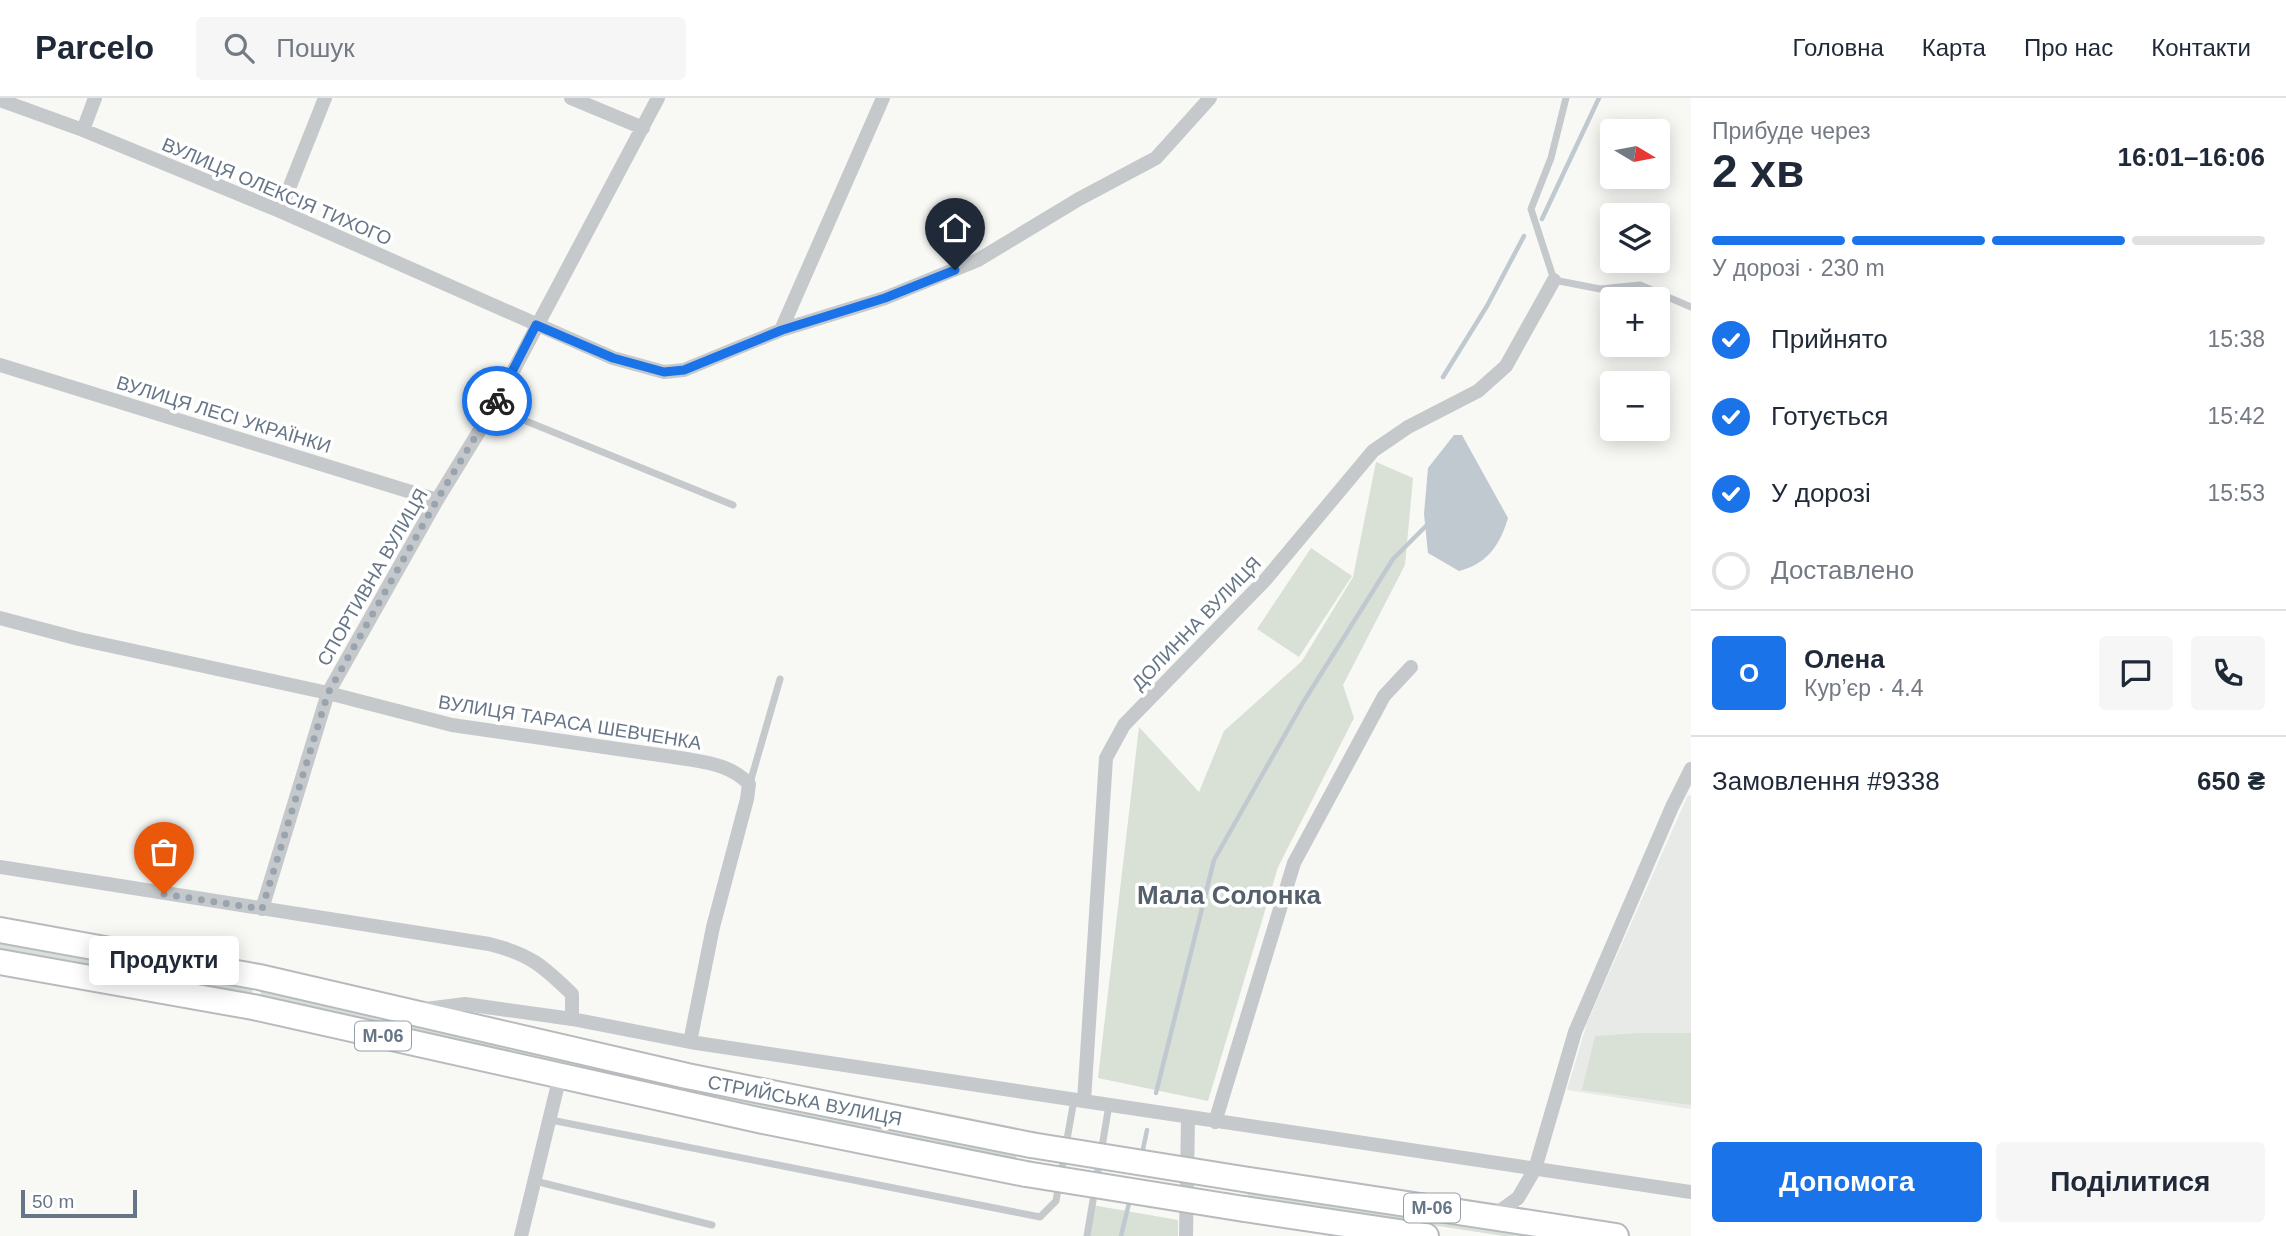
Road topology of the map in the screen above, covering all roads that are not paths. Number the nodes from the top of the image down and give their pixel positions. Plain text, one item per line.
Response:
1 (95, 98) edge
2 (326, 98) edge
3 (571, 98) edge
4 (658, 98) edge
5 (883, 98) edge
6 (1210, 98) edge
7 (1566, 98) edge
8 (0, 100) edge
9 (643, 128) junction
10 (83, 130) junction
11 (280, 211) junction
12 (1554, 280) junction
13 (1691, 307) edge
14 (536, 325) junction
15 (782, 330) junction
16 (0, 365) edge
17 (494, 407) junction
18 (437, 500) junction
19 (733, 505) dead end
20 (0, 618) edge
21 (1411, 667) dead end
22 (780, 679) dead end
23 (328, 693) junction
24 (1691, 769) edge
25 (750, 783) junction
26 (1686, 788) edge
27 (0, 867) edge
28 (262, 909) junction
29 (0, 930) edge
30 (0, 962) edge
31 (406, 1011) junction
32 (572, 1019) junction
33 (690, 1042) junction
34 (560, 1076) junction
35 (1079, 1100) junction
36 (1109, 1105) junction
37 (1188, 1118) junction
38 (551, 1120) junction
39 (1215, 1122) junction
40 (1535, 1169) junction
41 (535, 1181) junction
42 (1691, 1192) edge
43 (1518, 1198) junction
44 (1487, 1216) junction
45 (712, 1225) dead end
46 (1548, 1226) junction
47 (521, 1236) edge
48 (1087, 1236) edge
49 (1186, 1236) edge
50 (1426, 1236) edge
51 (1616, 1236) edge

1 - 10 street
2 - 11 street
3 - 9 street
4 - 9 street, СПОРТИВНА ВУЛИЦЯ
5 - 15 street
6 - 15 street, ВУЛИЦЯ ОЛЕКСІЯ ТИХОГО
7 - 12 lane
8 - 10 street, ВУЛИЦЯ ОЛЕКСІЯ ТИХОГО
9 - 14 street, СПОРТИВНА ВУЛИЦЯ
10 - 11 street, ВУЛИЦЯ ОЛЕКСІЯ ТИХОГО
11 - 14 street, ВУЛИЦЯ ОЛЕКСІЯ ТИХОГО
12 - 13 lane
12 - 35 street, ДОЛИННА ВУЛИЦЯ
14 - 15 street, ВУЛИЦЯ ОЛЕКСІЯ ТИХОГО
14 - 17 street, СПОРТИВНА ВУЛИЦЯ
16 - 18 street, ВУЛИЦЯ ЛЕСІ УКРАЇНКИ
17 - 18 street, СПОРТИВНА ВУЛИЦЯ
17 - 19 lane
18 - 23 street, СПОРТИВНА ВУЛИЦЯ
20 - 23 street, ВУЛИЦЯ ТАРАСА ШЕВЧЕНКА
21 - 39 street
22 - 25 lane
23 - 25 street, ВУЛИЦЯ ТАРАСА ШЕВЧЕНКА
23 - 28 street, СПОРТИВНА ВУЛИЦЯ
24 - 26 street
25 - 33 street
26 - 40 street
27 - 28 street
28 - 32 street
29 - 31 highway, СТРИЙСЬКА ВУЛИЦЯ / М-06
30 - 34 highway, СТРИЙСЬКА ВУЛИЦЯ / М-06
31 - 32 street
31 - 44 highway, СТРИЙСЬКА ВУЛИЦЯ / М-06, bridge
32 - 33 street
33 - 35 street
34 - 38 street
34 - 50 highway, СТРИЙСЬКА ВУЛИЦЯ / М-06, bridge
35 - 36 street
35 - 38 lane
36 - 37 street
36 - 48 lane
37 - 39 street
37 - 49 street
38 - 41 street
39 - 40 street
40 - 42 street
40 - 43 street
41 - 45 lane
41 - 47 street
43 - 44 street
43 - 46 street
44 - 46 highway, СТРИЙСЬКА ВУЛИЦЯ / М-06
46 - 51 highway, СТРИЙСЬКА ВУЛИЦЯ / М-06

